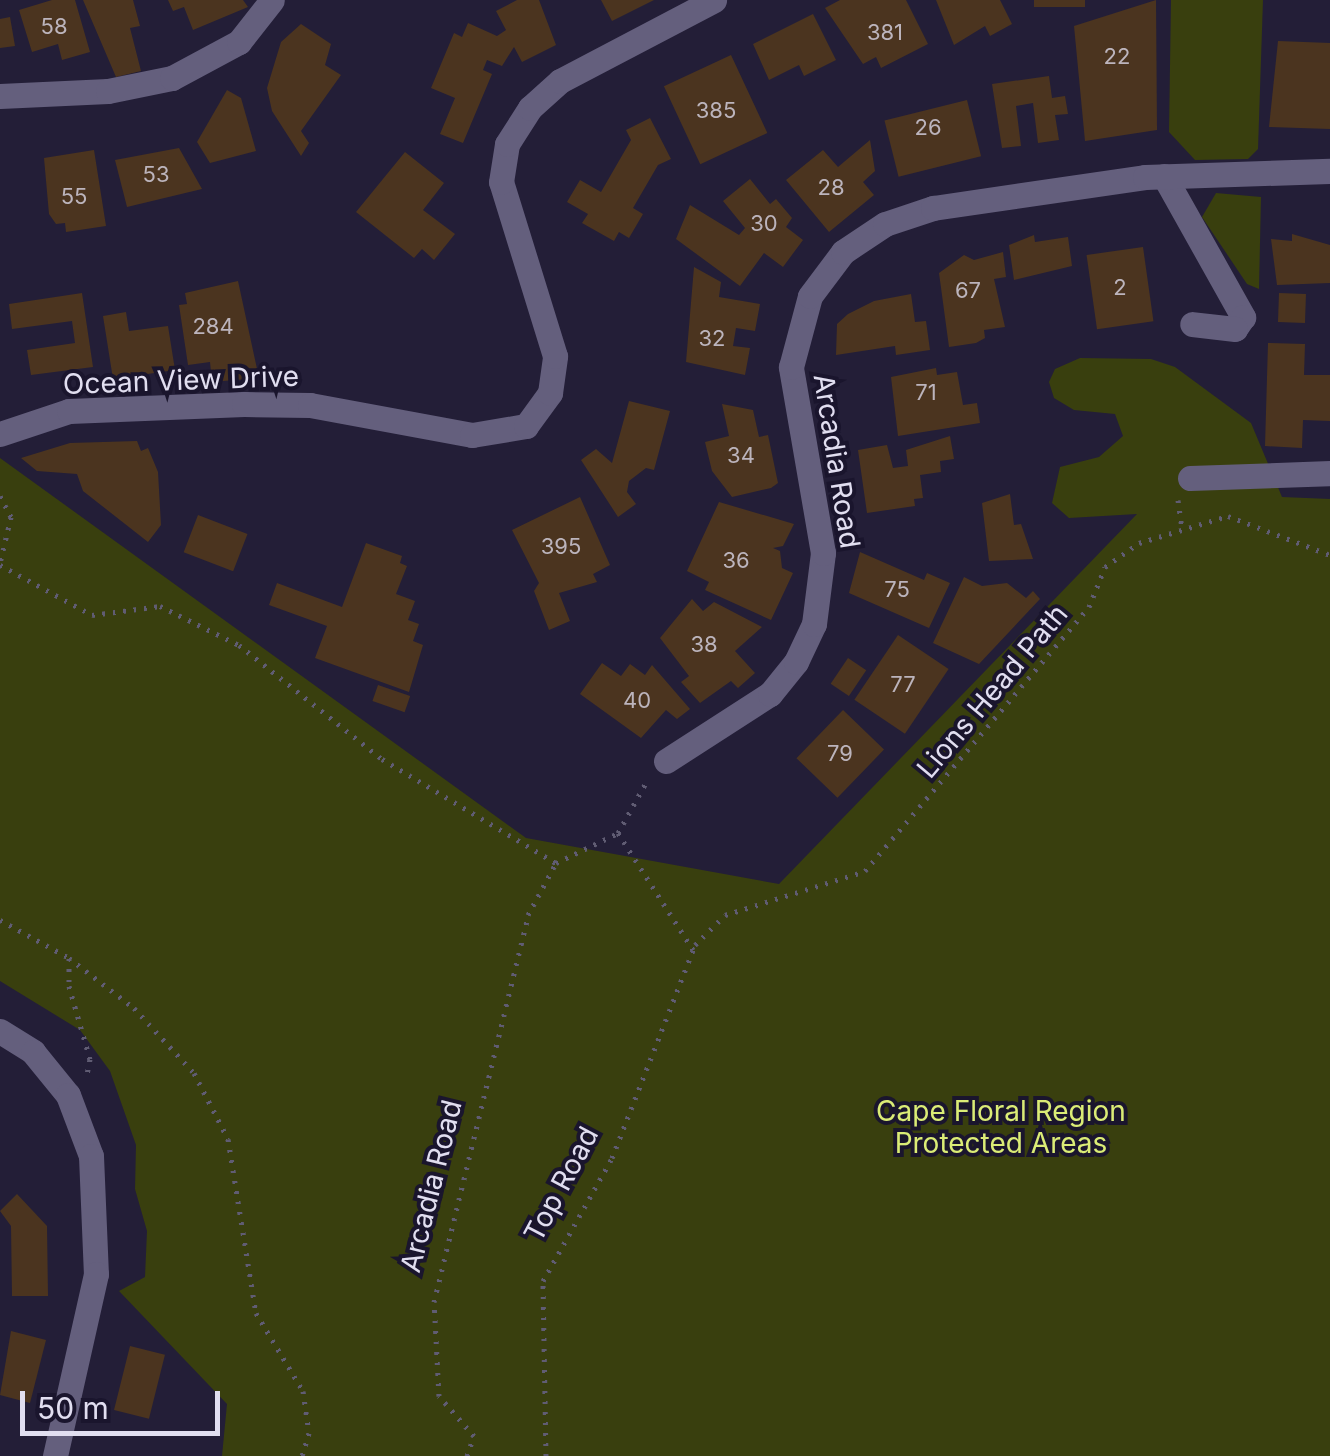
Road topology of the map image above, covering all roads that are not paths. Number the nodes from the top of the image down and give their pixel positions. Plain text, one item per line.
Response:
1 (272, 0) edge
2 (714, 0) edge
3 (0, 96) edge
4 (1330, 171) edge
5 (1164, 176) junction
6 (1192, 324) dead end
7 (0, 434) edge
8 (1330, 472) edge
9 (1190, 478) dead end
10 (666, 761) road end
11 (0, 1031) edge
12 (55, 1456) edge

1 - 3 street
2 - 7 street, Ocean View Drive
4 - 5 street, Arcadia Road
5 - 6 street
5 - 10 street, Arcadia Road
8 - 9 street
11 - 12 street

